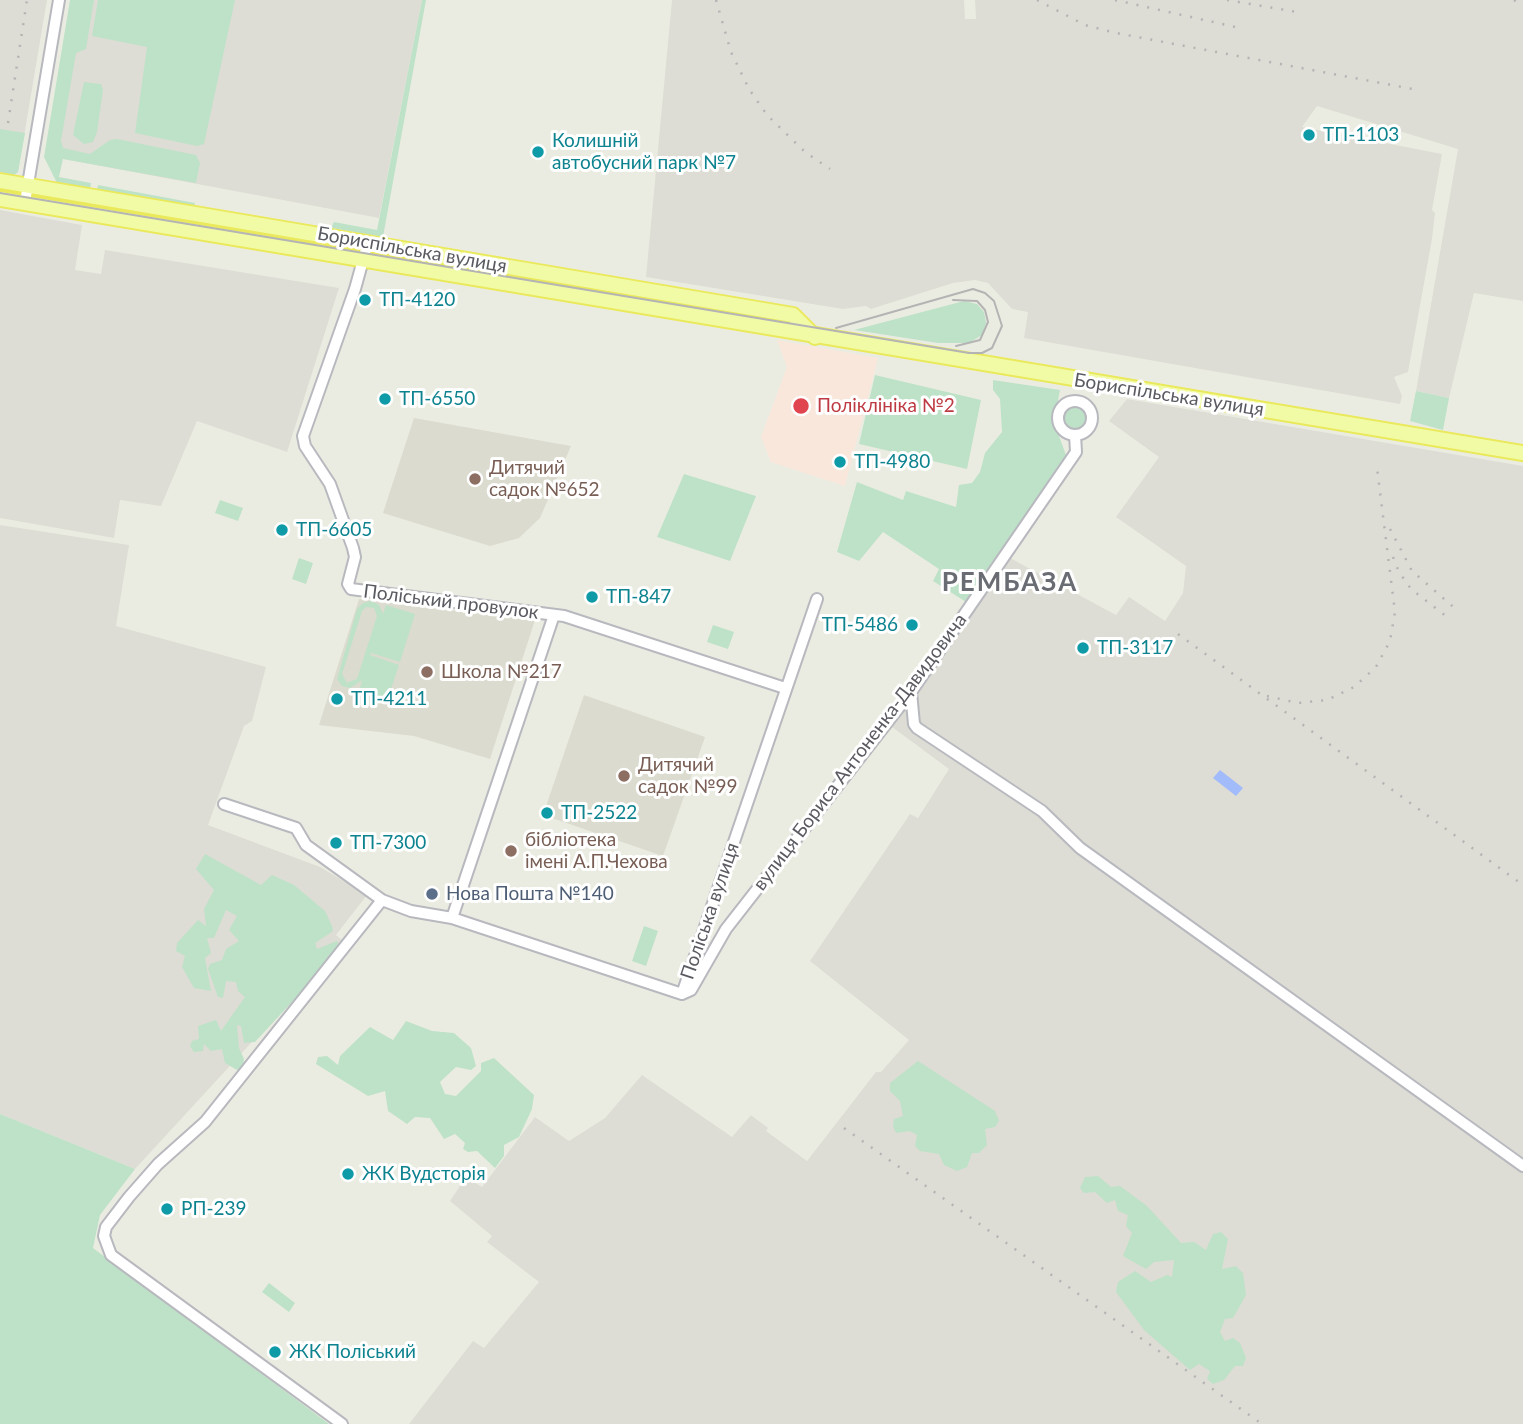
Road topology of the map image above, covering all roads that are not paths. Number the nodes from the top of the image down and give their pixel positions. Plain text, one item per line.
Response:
1 (60, 0) edge
2 (0, 181) edge
3 (28, 185) junction
4 (0, 199) edge
5 (25, 202) junction
6 (368, 242) junction
7 (363, 260) junction
8 (815, 337) junction
9 (1085, 381) junction
10 (1080, 402) junction
11 (1075, 435) junction
12 (1523, 453) edge
13 (817, 599) dead end
14 (554, 615) junction
15 (785, 688) junction
16 (911, 692) junction
17 (224, 804) dead end
18 (382, 900) junction
19 (452, 918) junction
20 (682, 994) junction
21 (1523, 1166) edge
22 (342, 1424) edge

1 - 3 street
2 - 3 main road, Бориспільська вулиця
3 - 5 street
3 - 6 main road, Бориспільська вулиця
4 - 5 main road, Бориспільська вулиця
5 - 7 main road, Бориспільська вулиця
6 - 7 street, Поліський провулок
6 - 8 main road, Бориспільська вулиця
7 - 8 main road, Бориспільська вулиця
7 - 14 street, Поліський провулок
8 - 9 main road, Бориспільська вулиця
9 - 10 street
9 - 12 main road, Бориспільська вулиця
10 - 11 street
10 - 11 street
11 - 16 street, вулиця Бориса Антоненка-Давидовича
13 - 15 street, Поліська вулиця
14 - 15 street, Поліський провулок
14 - 19 street
15 - 20 street, Поліська вулиця
16 - 20 street, вулиця Бориса Антоненка-Давидовича
16 - 21 street
17 - 18 street, Поліська вулиця
18 - 19 street, Поліська вулиця
18 - 22 street
19 - 20 street, Поліська вулиця

